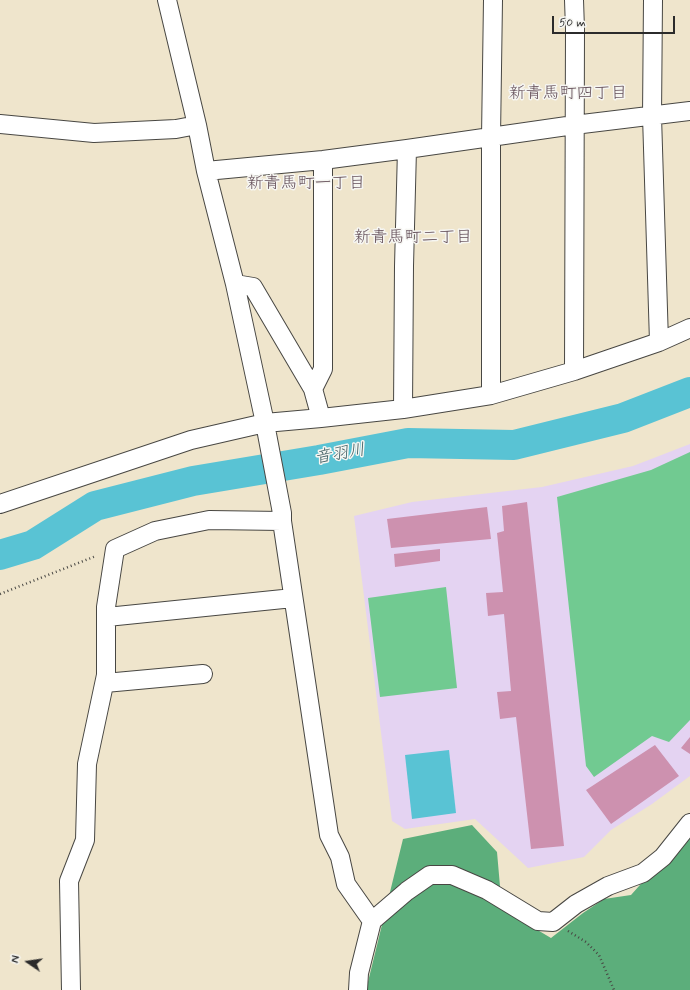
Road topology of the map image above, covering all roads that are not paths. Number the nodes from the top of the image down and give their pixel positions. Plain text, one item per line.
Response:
1 (167, 0) edge
2 (493, 0) edge
3 (574, 0) edge
4 (653, 0) edge
5 (690, 111) edge
6 (652, 116) junction
7 (0, 124) edge
8 (197, 125) junction
9 (574, 125) junction
10 (491, 137) junction
11 (406, 149) junction
12 (323, 160) junction
13 (206, 171) junction
14 (234, 284) junction
15 (690, 328) edge
16 (659, 342) junction
17 (574, 371) junction
18 (313, 389) junction
19 (491, 395) junction
20 (403, 409) junction
21 (321, 418) junction
22 (265, 423) junction
23 (0, 504) edge
24 (282, 517) junction
25 (293, 598) junction
26 (107, 617) junction
27 (203, 674) dead end
28 (105, 683) junction
29 (690, 823) edge
30 (372, 922) junction
31 (71, 990) edge
32 (358, 990) edge

1 - 8 street
2 - 10 street
3 - 9 street
4 - 6 street
5 - 6 street
6 - 9 street
6 - 16 street
7 - 8 street
8 - 13 street
9 - 10 street
9 - 17 street
10 - 11 street
10 - 19 street
11 - 12 street
11 - 20 street
12 - 13 street
12 - 18 street
13 - 14 street
14 - 18 street
14 - 22 street
15 - 16 street
16 - 17 street
17 - 19 street
18 - 21 street
19 - 20 street
20 - 21 street
21 - 22 street
22 - 23 street
22 - 24 street
24 - 25 street
24 - 26 street
25 - 26 street
25 - 30 street
26 - 28 street
27 - 28 street
28 - 31 street
29 - 30 street
30 - 32 street

